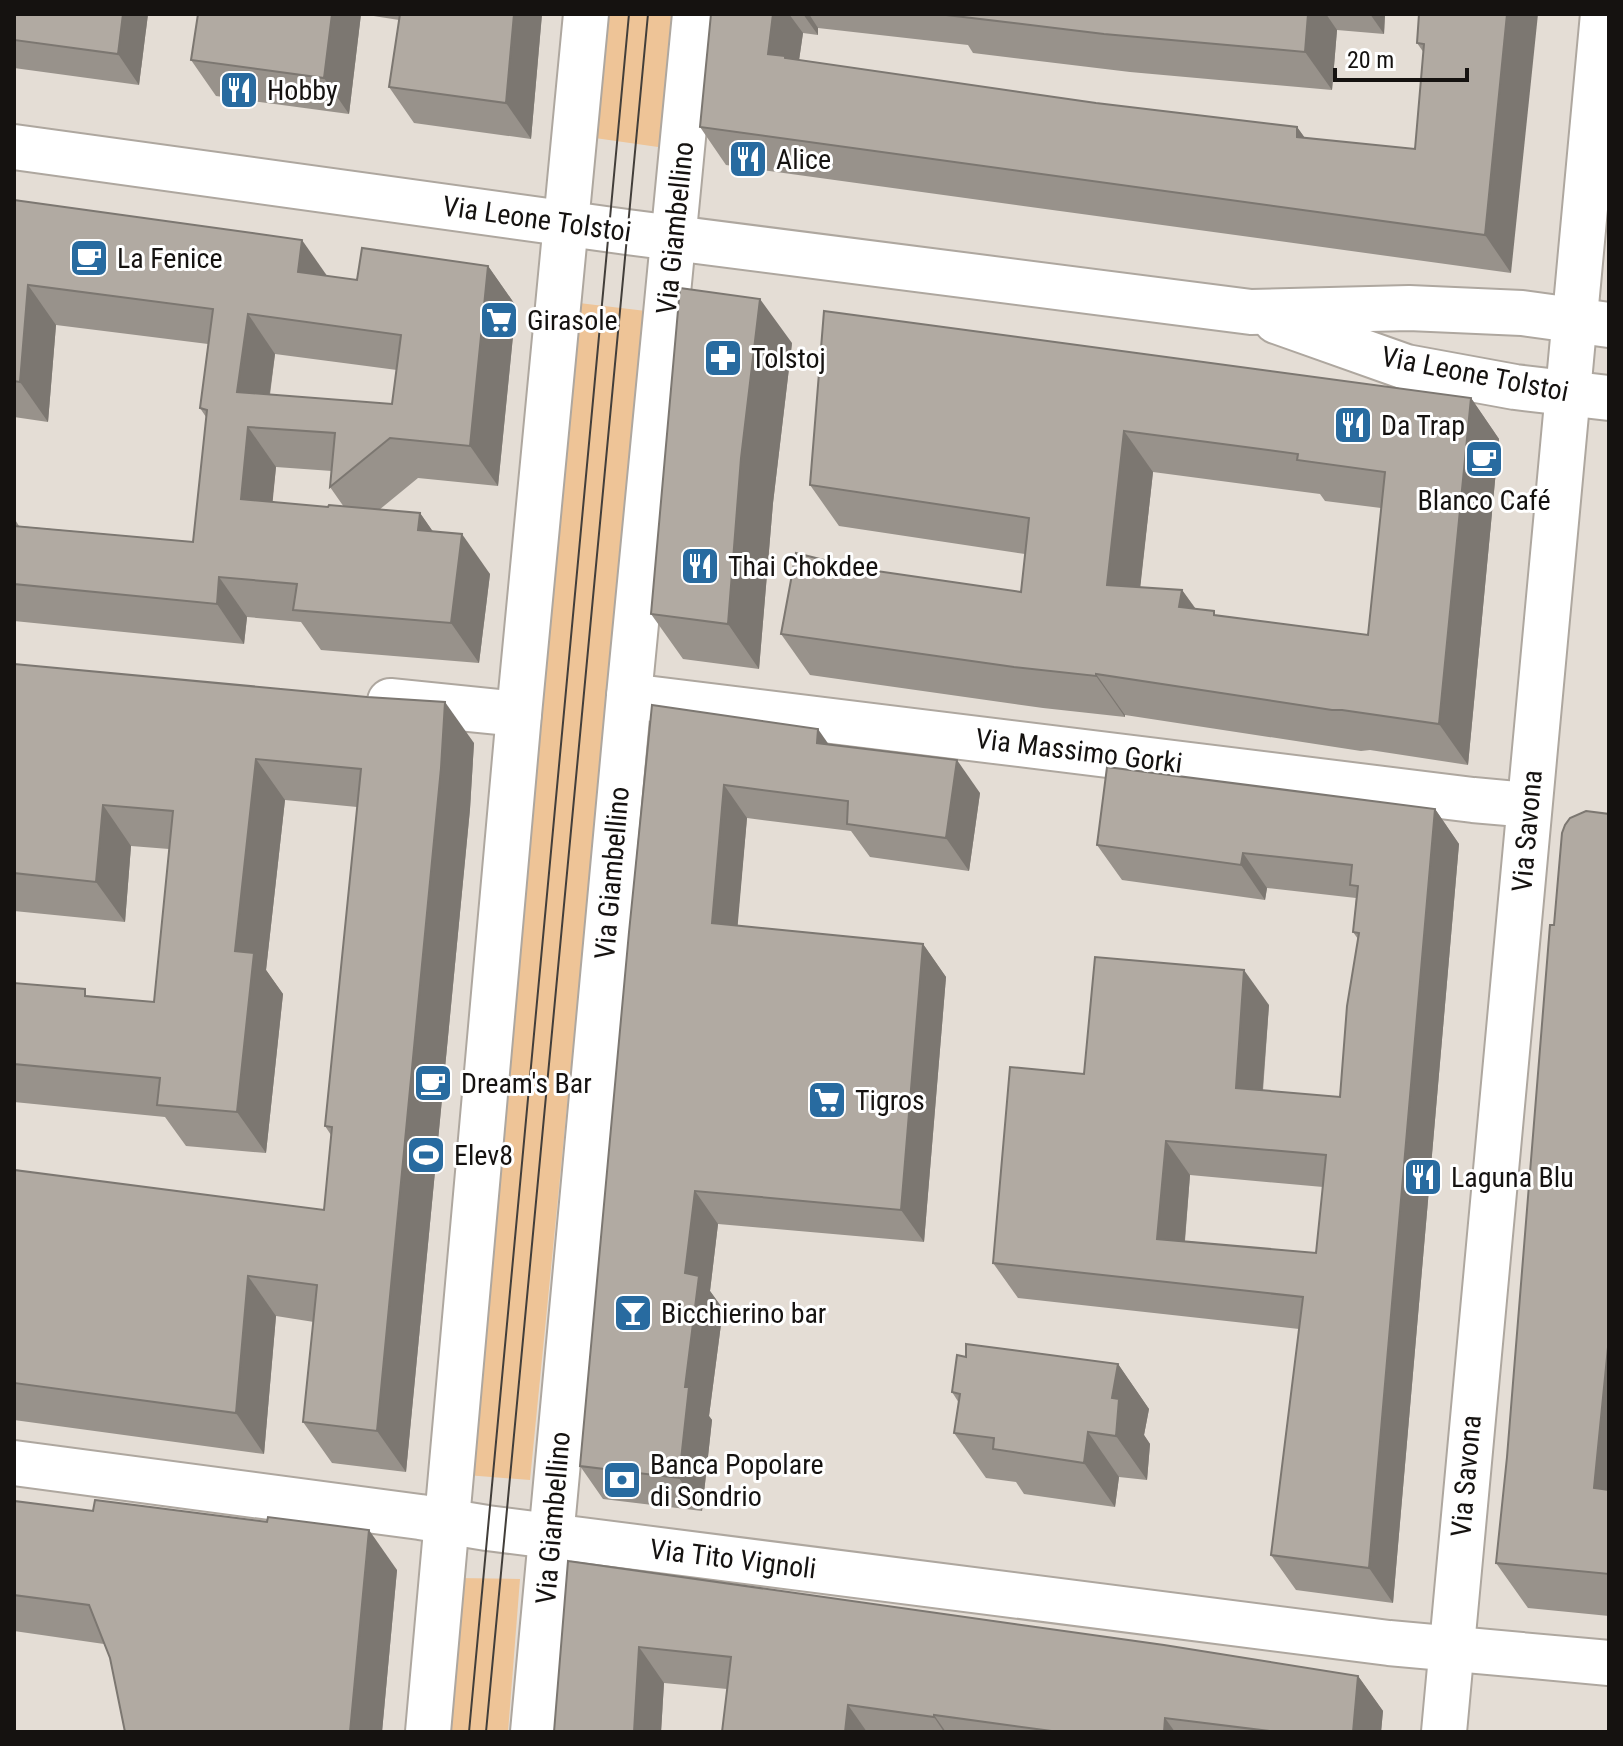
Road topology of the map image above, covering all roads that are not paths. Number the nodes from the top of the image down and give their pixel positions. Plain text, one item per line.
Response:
1 (586, 14) edge
2 (695, 14) edge
3 (1603, 14) edge
4 (14, 147) edge
5 (566, 223) junction
6 (674, 237) junction
7 (1251, 312) junction
8 (1591, 322) edge
9 (1588, 395) edge
10 (629, 696) junction
11 (358, 698) edge
12 (519, 714) junction
13 (1529, 805) junction
14 (14, 1463) edge
15 (448, 1522) junction
16 (551, 1536) junction
17 (1452, 1648) junction
18 (1609, 1663) edge
19 (428, 1732) edge
20 (533, 1732) edge
21 (1444, 1732) edge

1 - 5 street
2 - 6 street, Via Giambellino
3 - 8 street, Via Savona
4 - 5 street, Via Leone Tolstoi
5 - 6 street, Via Leone Tolstoi
5 - 12 street
6 - 7 street, Via Leone Tolstoi
6 - 10 street, Via Giambellino
7 - 8 street, Via Leone Tolstoi
7 - 9 street, Via Leone Tolstoi
8 - 9 street, Via Savona
9 - 13 street, Via Savona
10 - 13 street, Via Massimo Gorki
10 - 16 street, Via Giambellino
11 - 12 street
12 - 15 street
13 - 17 street, Via Savona
14 - 15 street, Via Tito Vignoli
15 - 16 street, Via Tito Vignoli
15 - 19 street
16 - 17 street, Via Tito Vignoli
16 - 20 street, Via Giambellino
17 - 18 street
17 - 21 street, Via Savona

